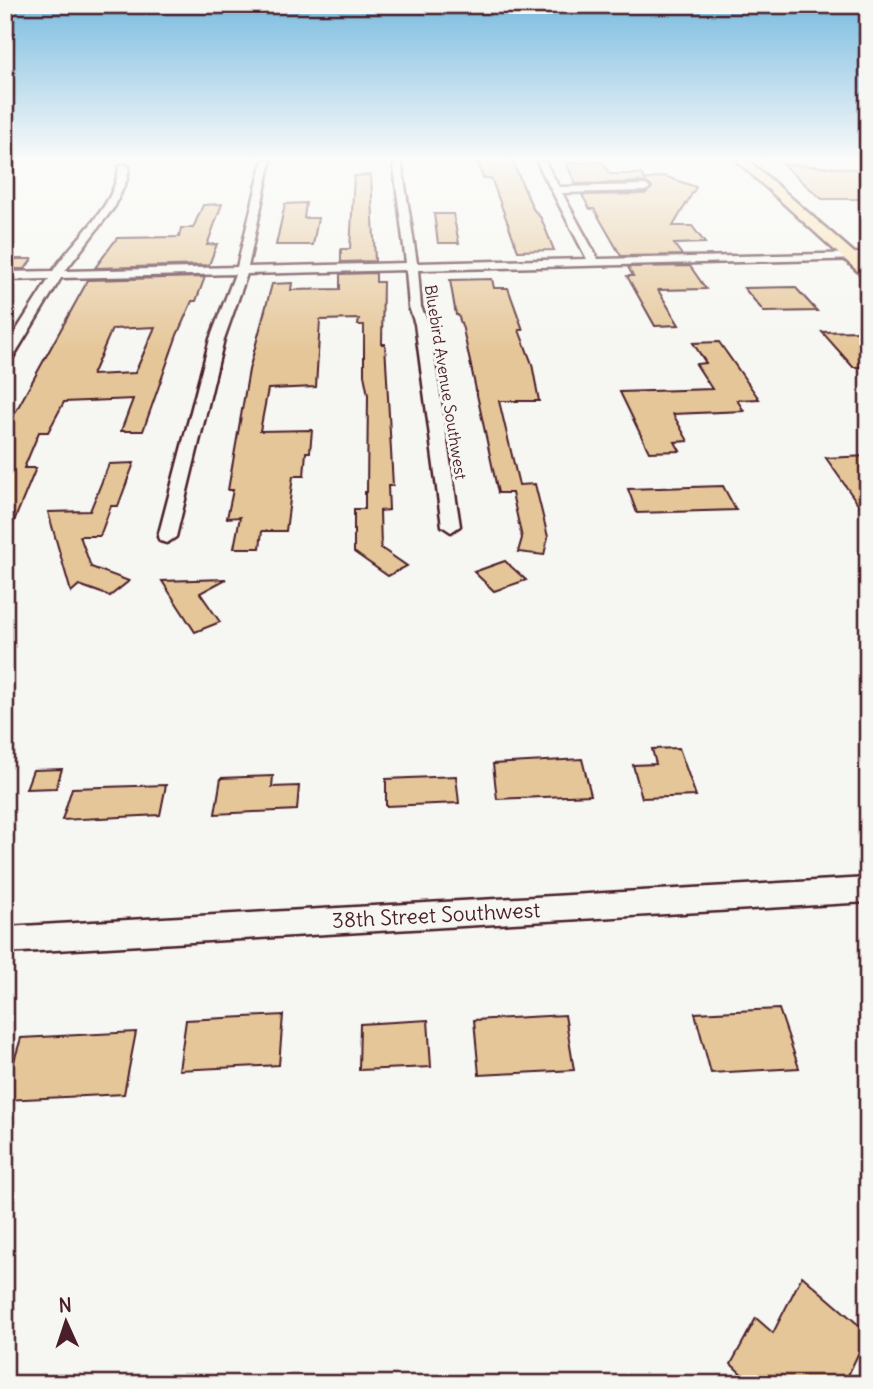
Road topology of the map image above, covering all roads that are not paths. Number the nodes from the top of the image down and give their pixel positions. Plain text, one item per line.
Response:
1 (95, 225) edge
2 (251, 225) edge
3 (406, 225) edge
4 (574, 225) edge
5 (814, 225) edge
6 (849, 256) junction
7 (868, 256) edge
8 (594, 262) junction
9 (412, 266) junction
10 (239, 271) junction
11 (868, 273) edge
12 (58, 275) junction
13 (5, 276) edge
14 (5, 359) edge
15 (451, 526) dead end
16 (167, 537) dead end
17 (868, 890) edge
18 (5, 940) edge

1 - 12 street
2 - 10 street
3 - 9 street, Bluebird Avenue Southwest
4 - 8 street
5 - 6 main road
6 - 7 street
6 - 8 street
6 - 11 main road
8 - 9 street
9 - 10 street
9 - 15 street, Bluebird Avenue Southwest
10 - 12 street
10 - 16 street
12 - 13 street
12 - 14 street
17 - 18 street, 38th Street Southwest

